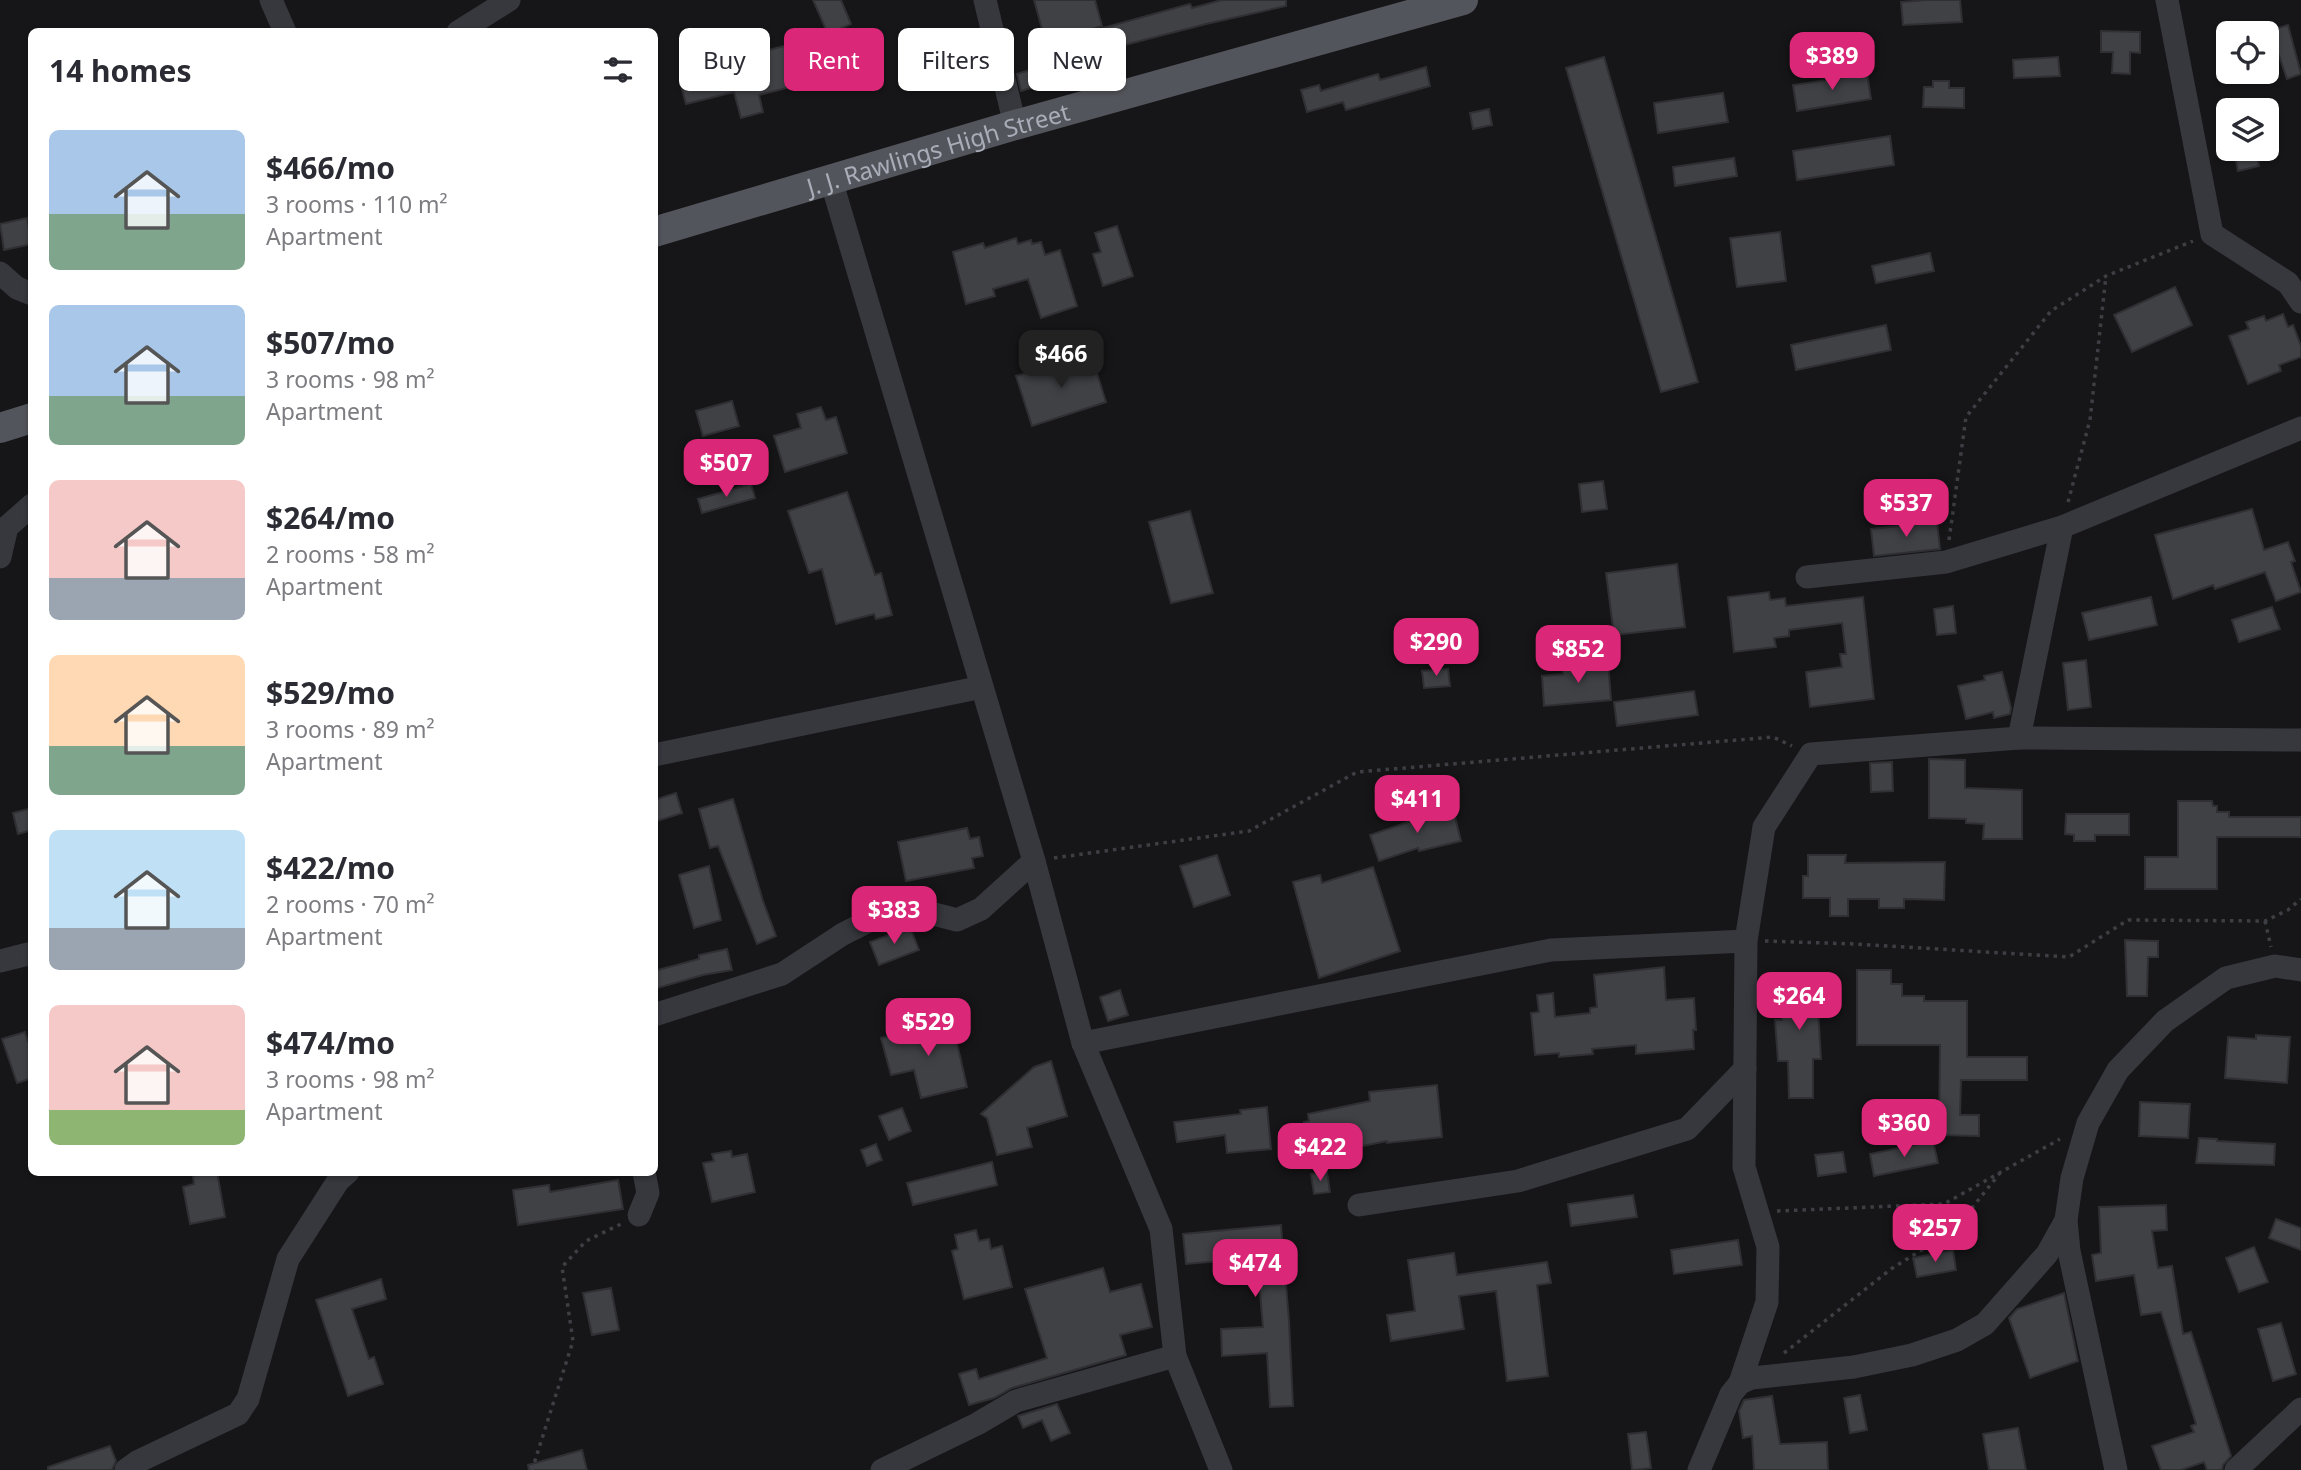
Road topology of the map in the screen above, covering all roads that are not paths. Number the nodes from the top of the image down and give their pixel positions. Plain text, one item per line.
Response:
1 (271, 0) edge
2 (509, 0) edge
3 (985, 0) edge
4 (1463, 0) edge
5 (2167, 0) edge
6 (283, 28) edge
7 (464, 28) edge
8 (1015, 125) junction
9 (831, 180) junction
10 (658, 231) edge
11 (0, 273) edge
12 (28, 292) edge
13 (2301, 302) edge
14 (28, 419) edge
15 (0, 428) edge
16 (2301, 428) edge
17 (28, 509) edge
18 (2062, 527) junction
19 (0, 557) edge
20 (1807, 577) dead end
21 (982, 687) junction
22 (2018, 738) junction
23 (2301, 740) edge
24 (658, 754) edge
25 (1034, 861) junction
26 (1746, 941) junction
27 (28, 954) edge
28 (0, 961) edge
29 (2301, 970) edge
30 (658, 1014) edge
31 (1083, 1043) junction
32 (1745, 1069) junction
33 (344, 1176) edge
34 (645, 1176) edge
35 (1359, 1205) dead end
36 (639, 1215) road end
37 (2066, 1220) junction
38 (1175, 1356) junction
39 (1746, 1380) junction
40 (2301, 1409) edge
41 (126, 1470) edge
42 (882, 1470) edge
43 (1221, 1470) edge
44 (1699, 1470) edge
45 (2116, 1470) edge
46 (2236, 1470) edge

1 - 6 street
2 - 7 street
3 - 8 street
4 - 8 main road, J. J. Rawlings High Street
5 - 13 street
8 - 9 main road, J. J. Rawlings High Street
9 - 10 main road, J. J. Rawlings High Street
9 - 21 street
11 - 12 street
14 - 15 main road
16 - 18 street
17 - 19 street
18 - 20 street
18 - 22 street
21 - 24 street
21 - 25 street
22 - 23 street
22 - 26 street
25 - 30 street
25 - 31 street
26 - 31 street
26 - 32 street
27 - 28 street
29 - 37 street
31 - 38 street
32 - 35 street
32 - 39 street
33 - 41 street
34 - 36 street
37 - 39 street
37 - 45 street
38 - 42 street
38 - 43 street
39 - 44 street
40 - 46 street

